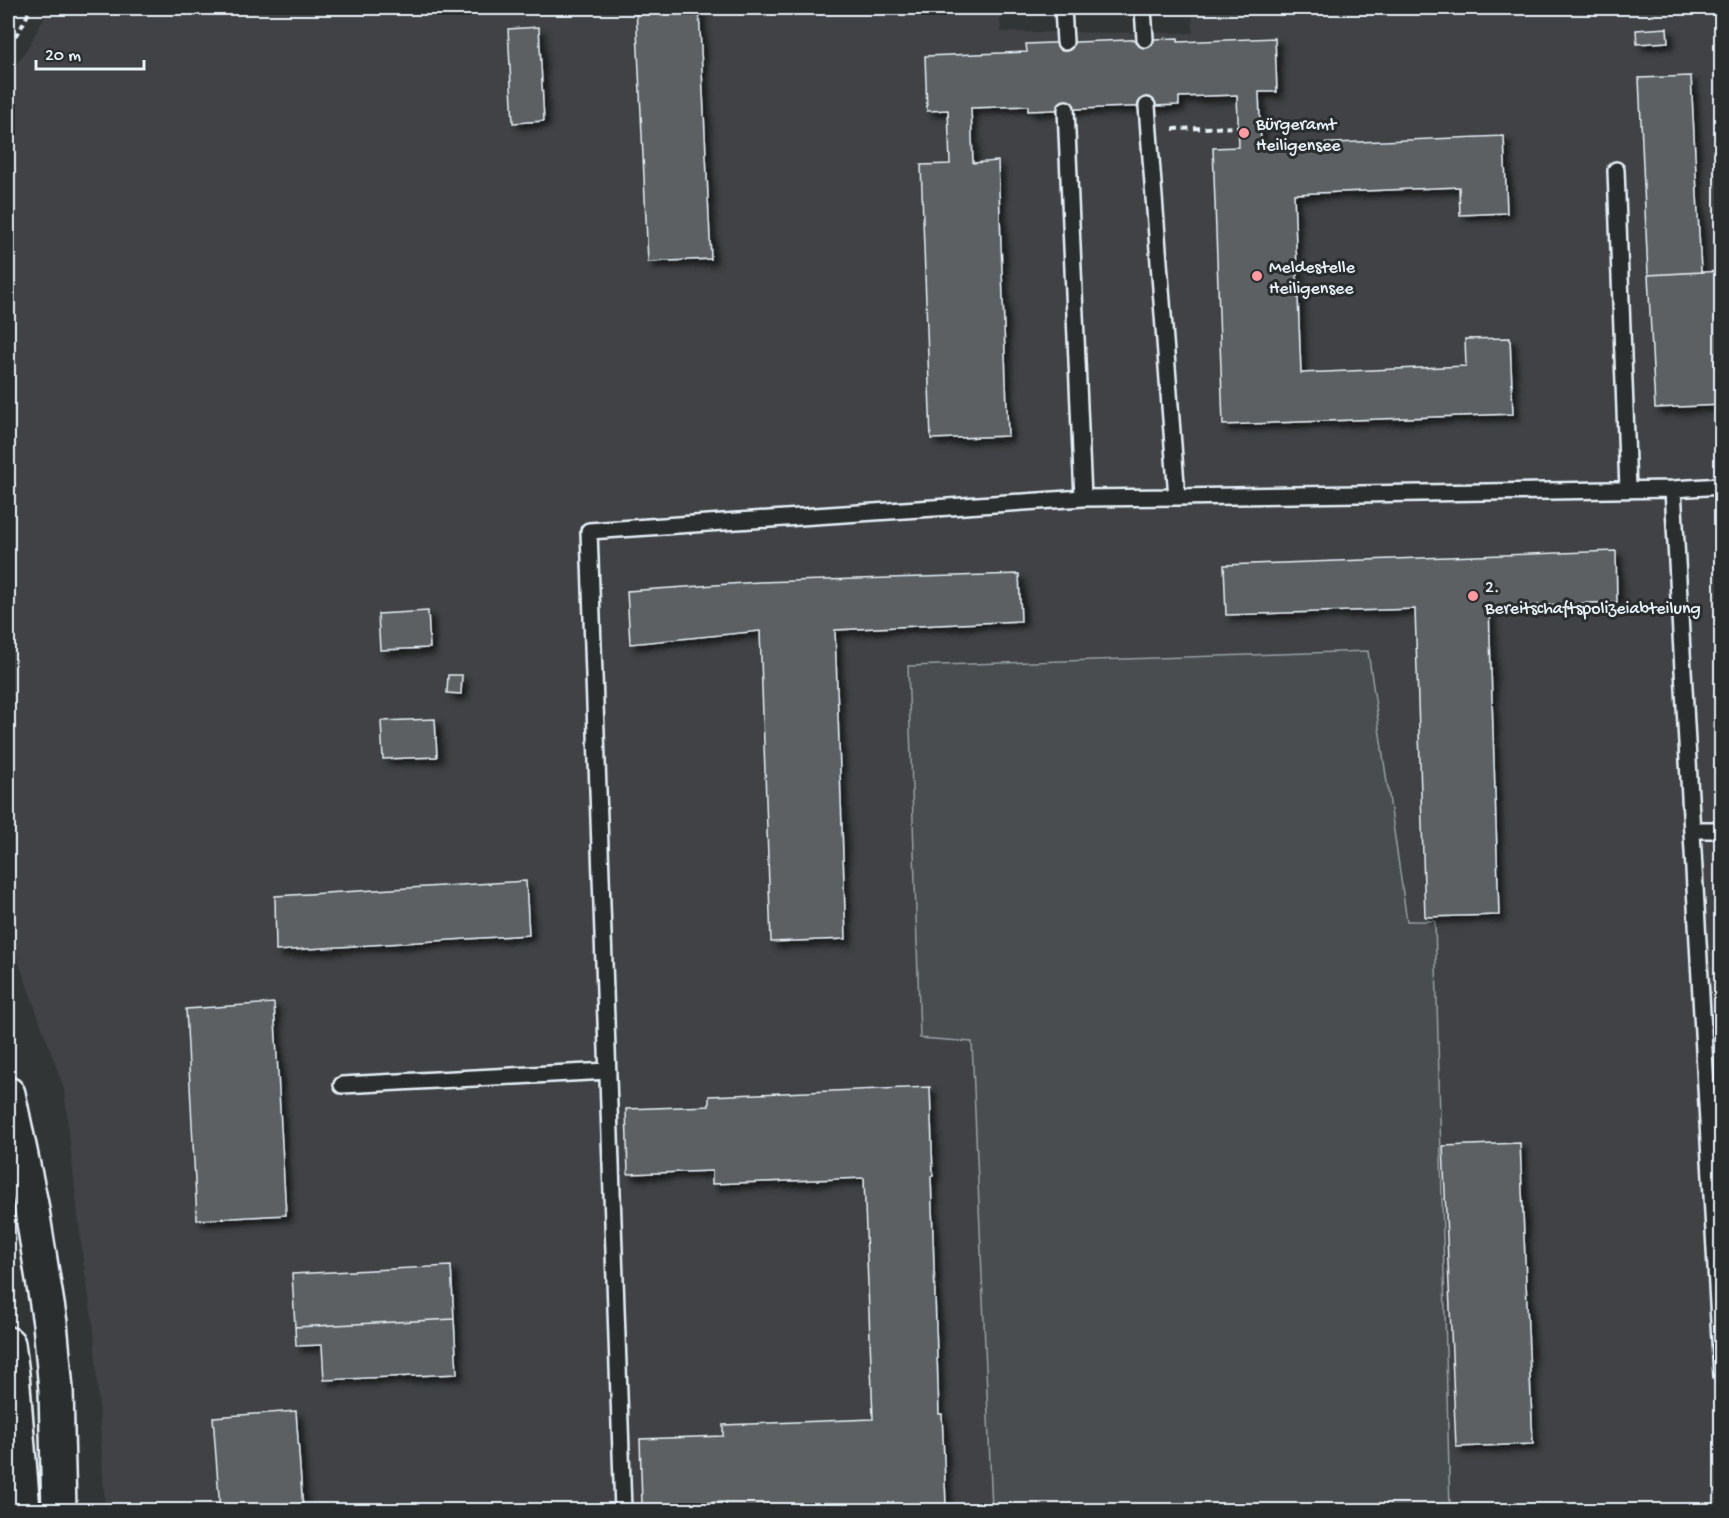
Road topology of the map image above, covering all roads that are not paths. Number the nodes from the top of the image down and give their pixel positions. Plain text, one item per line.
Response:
1 (1063, 8) edge
2 (1143, 8) edge
3 (1145, 39) dead end
4 (1065, 42) dead end
5 (1147, 106) dead end
6 (1066, 110) dead end
7 (1616, 170) dead end
8 (1722, 486) edge
9 (1628, 489) junction
10 (1673, 489) junction
11 (1177, 497) junction
12 (1083, 498) junction
13 (1693, 830) junction
14 (1722, 830) edge
15 (608, 1071) junction
16 (342, 1085) dead end
17 (8, 1094) edge
18 (8, 1344) edge
19 (1722, 1376) edge
20 (23, 1510) edge
21 (59, 1510) edge
22 (623, 1510) edge

1 - 4 lane
2 - 3 lane
5 - 11 lane
6 - 12 lane
7 - 9 lane
8 - 10 lane
9 - 10 lane
9 - 11 lane
10 - 13 lane
11 - 12 lane
12 - 15 lane
13 - 14 lane
13 - 19 lane
15 - 16 lane
15 - 22 lane
17 - 21 highway
18 - 20 highway

